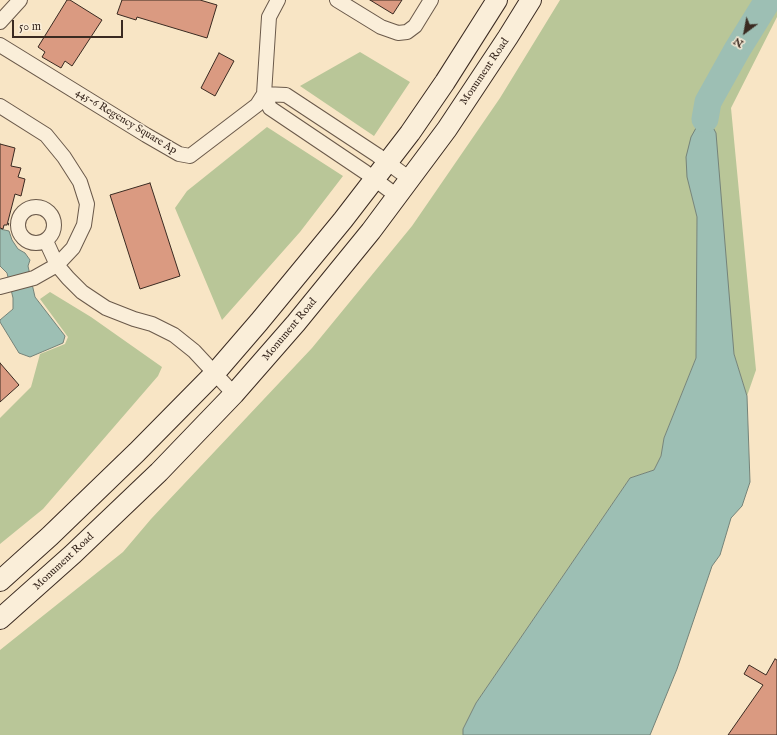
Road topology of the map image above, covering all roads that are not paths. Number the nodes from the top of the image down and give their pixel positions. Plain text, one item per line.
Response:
1 (20, 0) edge
2 (278, 0) edge
3 (337, 0) edge
4 (431, 0) edge
5 (497, 0) edge
6 (531, 0) edge
7 (0, 22) edge
8 (0, 46) edge
9 (264, 94) junction
10 (0, 106) edge
11 (329, 123) junction
12 (318, 140) junction
13 (387, 162) junction
14 (375, 179) junction
15 (410, 179) junction
16 (397, 196) junction
17 (46, 240) junction
18 (57, 265) junction
19 (2, 287) edge
20 (214, 373) junction
21 (234, 394) junction
22 (0, 581) edge
23 (0, 619) edge

1 - 7 street
2 - 9 street
3 - 4 street
5 - 13 main road
6 - 15 main road, Monument Road
8 - 9 street, 445-6 Regency Square Ap
9 - 11 street
9 - 12 street
10 - 18 street
11 - 12 street
11 - 13 street
12 - 14 street
13 - 14 main road
13 - 15 street
14 - 16 street
14 - 20 main road
15 - 16 main road, Monument Road
16 - 21 main road, Monument Road
17 - 17 street
17 - 18 street
18 - 19 street
18 - 20 street
20 - 21 street
20 - 22 main road
21 - 23 main road, Monument Road

